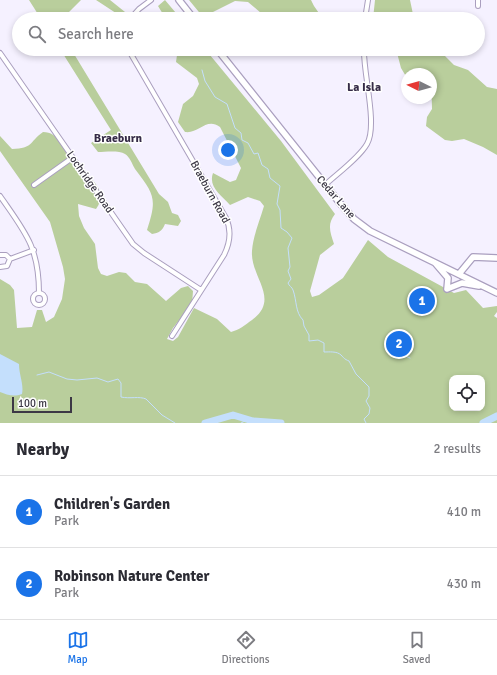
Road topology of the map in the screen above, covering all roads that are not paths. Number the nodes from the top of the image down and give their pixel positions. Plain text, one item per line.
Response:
1 (151, 0) edge
2 (179, 0) edge
3 (368, 0) edge
4 (478, 0) edge
5 (478, 6) dead end
6 (136, 12) edge
7 (188, 12) edge
8 (366, 12) edge
9 (0, 53) edge
10 (132, 56) edge
11 (224, 56) edge
12 (364, 56) edge
13 (72, 158) junction
14 (34, 185) dead end
15 (325, 185) junction
16 (0, 196) edge
17 (34, 250) junction
18 (0, 255) edge
19 (497, 258) edge
20 (10, 259) junction
21 (434, 262) junction
22 (0, 267) edge
23 (459, 274) junction
24 (485, 287) junction
25 (201, 290) junction
26 (39, 293) dead end
27 (497, 293) edge
28 (172, 336) dead end

1 - 6 street
2 - 7 main road
3 - 8 street
4 - 5 street
9 - 13 street, Lochridge Road
10 - 25 street, Braeburn Road
11 - 15 main road, Cedar Lane
12 - 15 street
13 - 14 street
13 - 25 street, Lochridge Road
15 - 21 main road, Cedar Lane
16 - 17 street
17 - 20 street
17 - 26 street
18 - 20 street
19 - 23 main road
20 - 22 street
21 - 23 main road, Cedar Lane
21 - 24 main road
23 - 24 main road, Cedar Lane
24 - 27 main road, Cedar Lane
25 - 28 street, Braeburn Road

